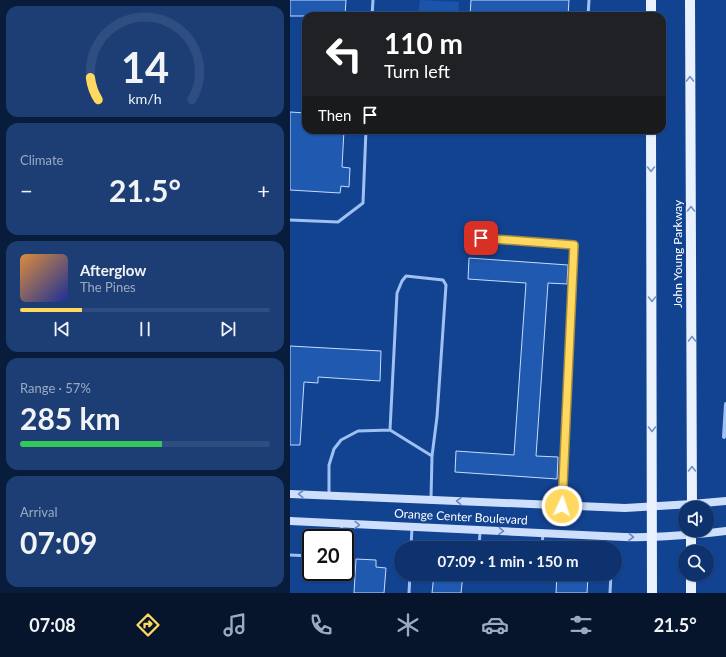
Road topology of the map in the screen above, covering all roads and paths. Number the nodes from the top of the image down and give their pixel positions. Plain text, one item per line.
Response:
1 (373, 0) edge
2 (589, 0) edge
3 (651, 0) edge
4 (690, 0) edge
5 (372, 12) edge
6 (588, 12) edge
7 (651, 12) edge
8 (366, 134) edge
9 (652, 134) edge
10 (290, 220) edge
11 (481, 238) dead end
12 (726, 404) edge
13 (390, 430) junction
14 (724, 437) dead end
15 (432, 456) junction
16 (290, 494) edge
17 (329, 496) junction
18 (431, 500) junction
19 (692, 501) edge
20 (726, 501) edge
21 (714, 503) edge
22 (562, 506) junction
23 (678, 506) edge
24 (652, 507) junction
25 (290, 522) edge
26 (342, 524) junction
27 (412, 527) junction
28 (342, 529) edge
29 (480, 530) junction
30 (726, 531) edge
31 (714, 532) edge
32 (543, 533) junction
33 (678, 535) edge
34 (653, 538) junction
35 (411, 541) edge
36 (479, 541) edge
37 (542, 541) edge
38 (290, 555) edge
39 (302, 556) edge
40 (410, 581) edge
41 (611, 581) edge
42 (691, 581) edge
43 (409, 593) edge
44 (610, 593) edge
45 (652, 593) edge
46 (691, 593) edge

1 - 5 lane
2 - 6 lane
3 - 7 main road
19 -> 4 main road, John Young Parkway
8 - 10 lane
9 -> 24 main road
11 - 22 lane
12 - 14 street
13 - 15 lane
13 - 15 lane
13 - 17 lane
15 - 18 lane
17 -> 16 street, Orange Center Boulevard
17 - 18 street, Orange Center Boulevard
22 -> 18 street, Orange Center Boulevard
20 - 21 street, Orange Center Boulevard
22 - 24 street, Orange Center Boulevard
23 - 24 street, Orange Center Boulevard
24 - 34 main road
25 - 26 street, Orange Center Boulevard
26 -> 27 street, Orange Center Boulevard
26 - 28 lane
27 - 29 street, Orange Center Boulevard
27 - 35 lane
29 -> 32 street, Orange Center Boulevard
29 - 36 lane
30 - 31 street, Orange Center Boulevard
32 -> 34 street, Orange Center Boulevard
32 - 37 lane
33 - 34 street, Orange Center Boulevard
34 - 45 main road
38 - 39 lane
40 - 43 lane
41 - 44 lane
42 - 46 main road

